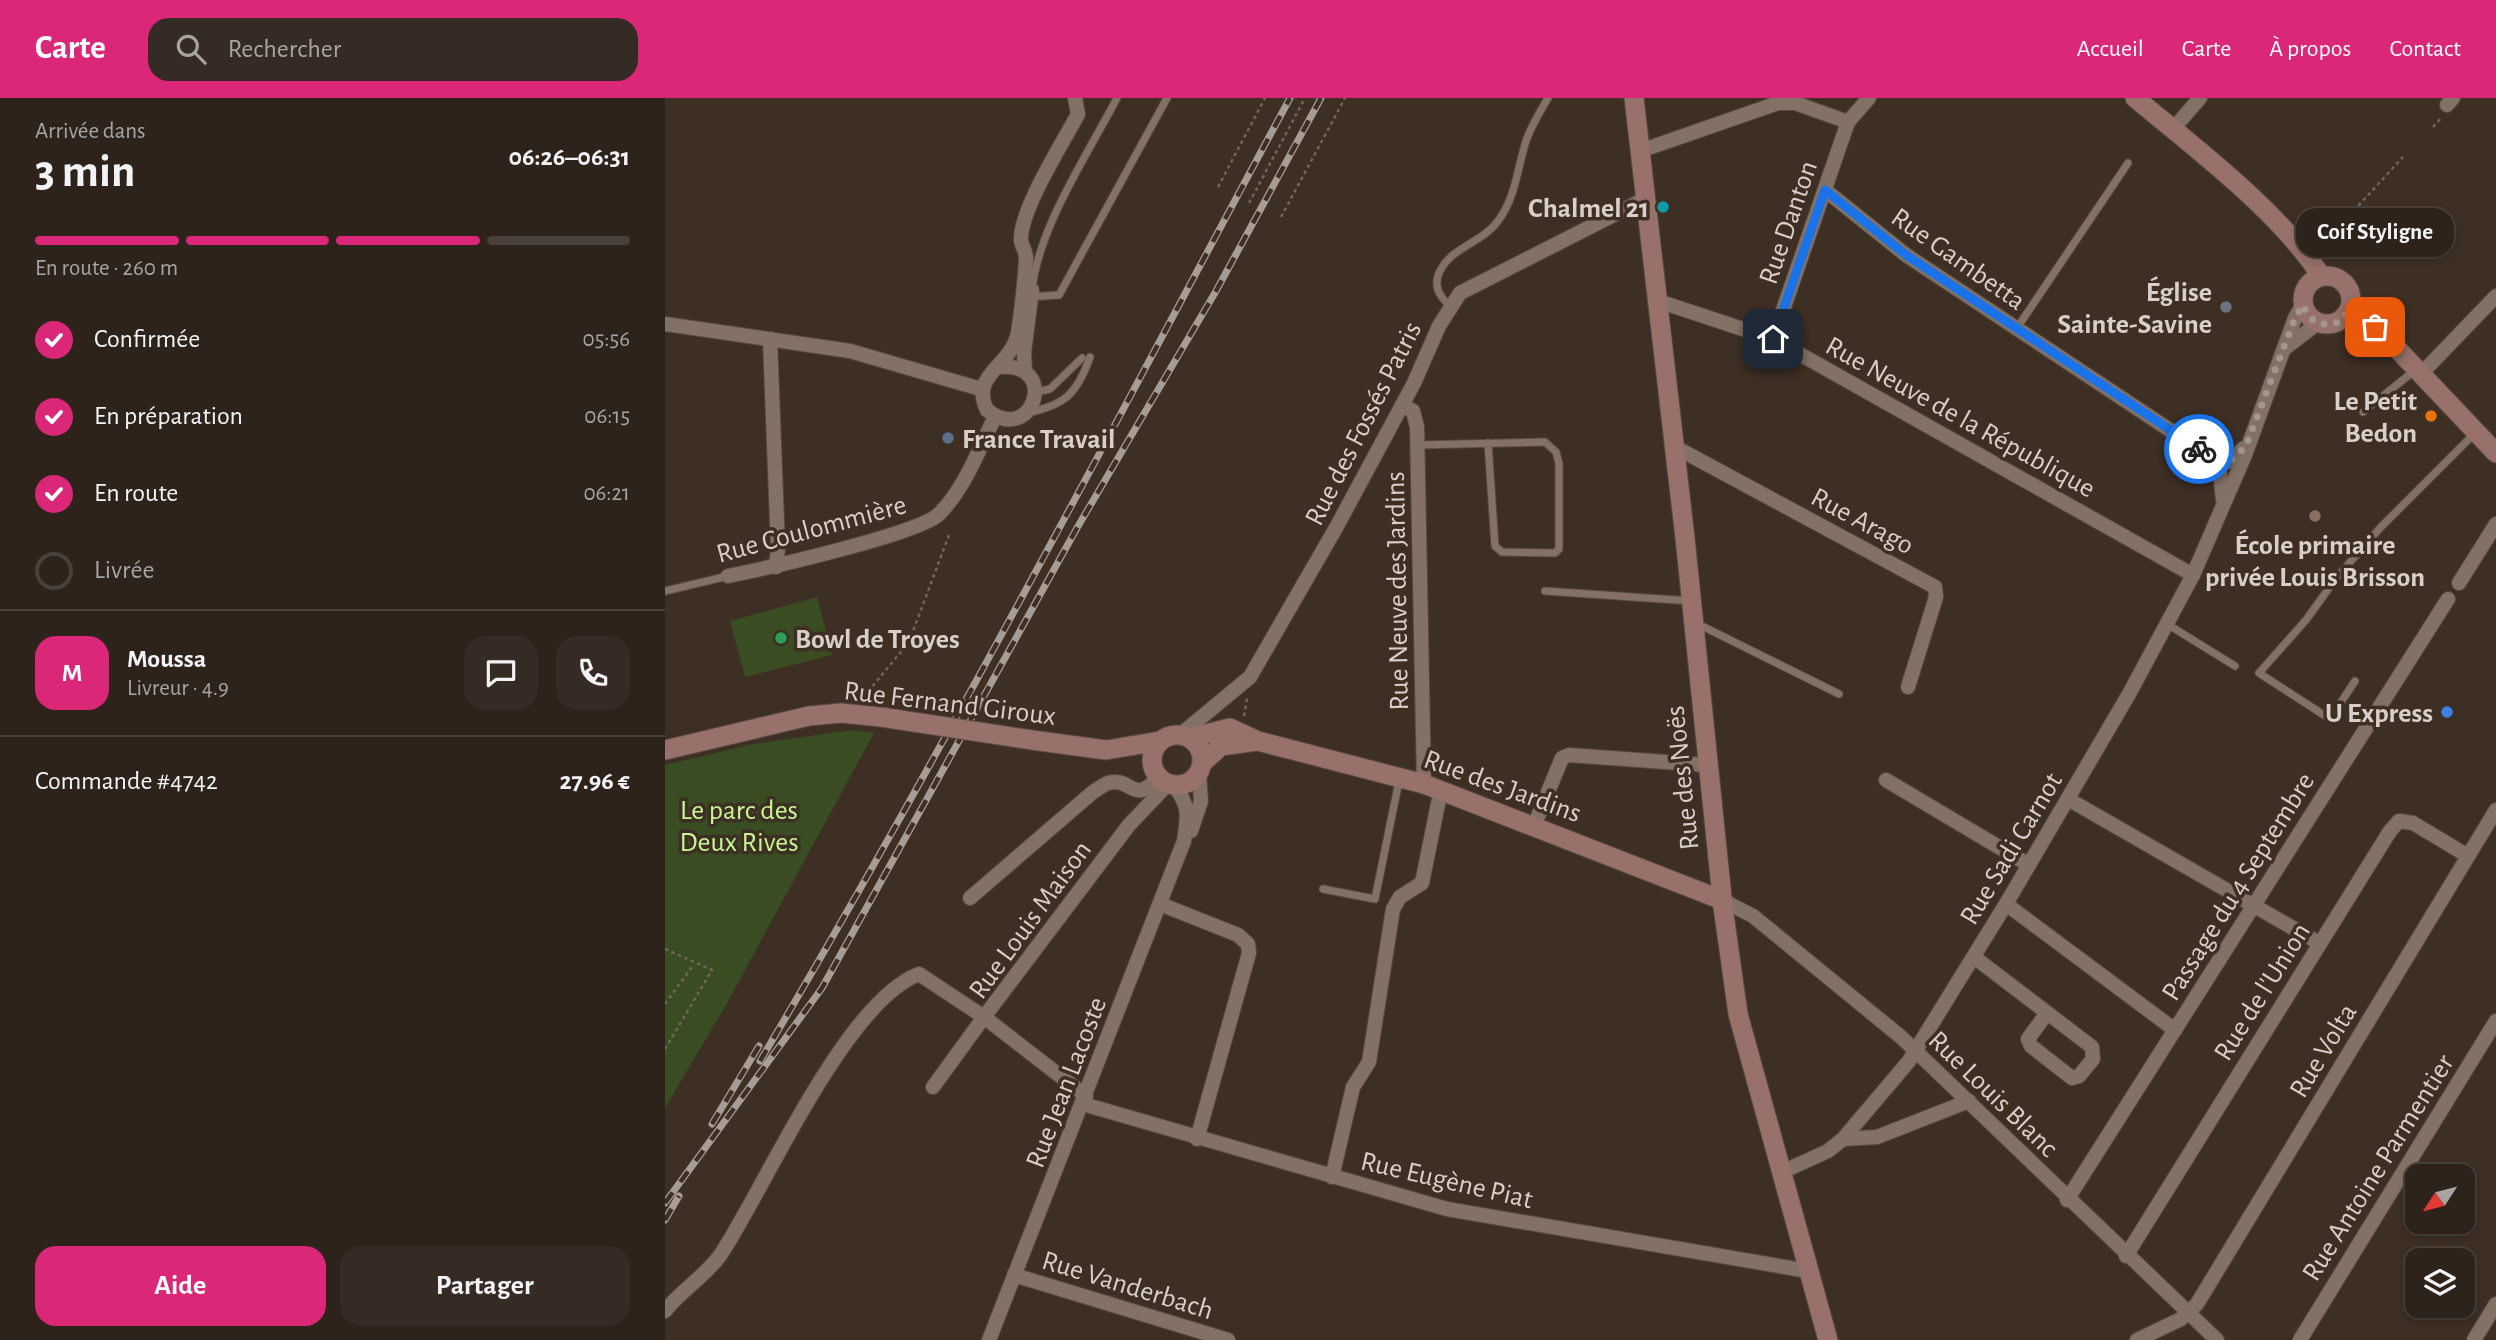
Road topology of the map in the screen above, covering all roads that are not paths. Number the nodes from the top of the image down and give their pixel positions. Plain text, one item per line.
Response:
1 (1075, 98) edge
2 (1117, 98) edge
3 (1167, 98) edge
4 (1548, 98) edge
5 (1634, 98) edge
6 (1869, 98) edge
7 (2135, 98) edge
8 (2200, 98) edge
9 (1848, 122) junction
10 (2173, 129) junction
11 (1640, 151) junction
12 (2128, 163) dead end
13 (1825, 190) junction
14 (1645, 199) junction
15 (2321, 276) junction
16 (1028, 295) junction
17 (2496, 296) edge
18 (1658, 301) junction
19 (2303, 305) junction
20 (1450, 306) junction
21 (2350, 310) junction
22 (2318, 323) junction
23 (665, 324) edge
24 (2017, 328) junction
25 (770, 339) junction
26 (1773, 339) junction
27 (2283, 350) junction
28 (999, 367) junction
29 (2419, 370) junction
30 (1025, 371) junction
31 (981, 389) junction
32 (1035, 392) junction
33 (1402, 405) junction
34 (2363, 412) dead end
35 (1026, 413) junction
36 (995, 417) junction
37 (2476, 432) junction
38 (1488, 443) junction
39 (1417, 445) junction
40 (2246, 446) junction
41 (1675, 447) junction
42 (2496, 453) edge
43 (2209, 456) junction
44 (2223, 502) junction
45 (2496, 524) edge
46 (776, 567) junction
47 (2193, 575) junction
48 (728, 576) joint
49 (2459, 583) dead end
50 (665, 591) edge
51 (1545, 591) dead end
52 (2448, 599) dead end
53 (1691, 601) junction
54 (2167, 624) junction
55 (1693, 625) junction
56 (2235, 666) dead end
57 (2355, 681) dead end
58 (1908, 687) dead end
59 (1839, 694) dead end
60 (1185, 736) junction
61 (1160, 741) junction
62 (1258, 741) junction
63 (665, 750) edge
64 (1106, 750) junction
65 (1707, 765) junction
66 (1201, 768) junction
67 (1399, 777) junction
68 (1163, 780) junction
69 (1886, 780) dead end
70 (1433, 786) junction
71 (2068, 799) junction
72 (2496, 810) edge
73 (1534, 826) junction
74 (1184, 841) junction
75 (2468, 856) junction
76 (2029, 865) junction
77 (1323, 889) dead end
78 (970, 898) dead end
79 (1722, 900) junction
80 (1160, 904) junction
81 (2006, 904) junction
82 (2253, 906) junction
83 (2319, 943) junction
84 (1974, 957) junction
85 (2047, 1013) junction
86 (984, 1017) junction
87 (2496, 1021) edge
88 (2175, 1030) junction
89 (1917, 1052) junction
90 (933, 1087) dead end
91 (1084, 1100) junction
92 (1969, 1101) junction
93 (1198, 1139) junction
94 (1843, 1139) junction
95 (1782, 1172) junction
96 (1332, 1177) junction
97 (2067, 1200) junction
98 (2126, 1256) junction
99 (1808, 1271) junction
100 (1014, 1275) junction
101 (2496, 1304) edge
102 (665, 1311) edge
103 (2189, 1314) junction
104 (990, 1340) edge
105 (1227, 1340) edge
106 (1828, 1340) edge
107 (2137, 1340) edge
108 (2217, 1340) edge
109 (2300, 1340) edge
110 (2474, 1340) edge

1 - 16 street
2 - 16 lane
3 - 16 lane
4 - 20 lane
5 - 11 street, Rue des Noës
6 - 9 street
7 - 10 street
8 - 10 street
9 - 11 street
9 - 13 street, Rue Danton
10 - 15 street
11 - 14 street, Rue des Noës
12 - 24 lane
13 - 24 street, Rue Gambetta
13 - 26 street, Rue Danton
14 - 18 street, Rue des Noës
14 - 20 street, Rue des Fossés Patris
15 - 19 street
15 - 21 street
16 - 28 street
16 - 30 street
17 - 29 street
18 - 26 street, Rue Neuve de la République
18 - 41 street, Rue des Noës
19 - 22 street
19 - 27 street, Rue Sadi Carnot
20 - 33 street, Rue des Fossés Patris
21 - 22 street
21 - 29 street
22 - 27 street
23 - 25 street
24 - 43 street, Rue Gambetta
25 - 31 street
25 - 46 street
26 - 47 street, Rue Neuve de la République
27 - 40 street, Rue Sadi Carnot
28 - 30 street
28 - 31 street
29 - 34 lane
29 - 37 street
30 - 32 street
31 - 36 street
32 - 35 street
32 - 35 lane
33 - 39 street, Rue Neuve des Jardins
33 - 60 street, Rue des Fossés Patris
35 - 36 street
36 - 46 street, Rue Coulommière
37 - 42 street
37 - 57 lane
38 - 38 lane
38 - 39 lane
39 - 70 street, Rue Neuve des Jardins
40 - 43 street
40 - 44 street, Rue Sadi Carnot
41 - 53 street, Rue des Noës
41 - 58 street, Rue Arago
43 - 44 street
44 - 47 street, Rue Sadi Carnot
45 - 49 street
46 - 48 street, Rue Coulommière
47 - 54 street, Rue Sadi Carnot
48 - 50 lane, Rue Coulommière
51 - 53 lane
52 - 82 street, Passage du 4 Septembre
53 - 55 street, Rue des Noës
54 - 56 lane
54 - 71 street, Rue Sadi Carnot
55 - 59 lane
55 - 65 street, Rue des Noës
60 - 61 street
60 - 62 street, Rue des Jardins
60 - 66 street
61 - 64 street, Rue Fernand Giroux
61 - 68 street
62 - 66 street, Rue des Jardins
62 - 67 street, Rue des Jardins
63 - 64 street, Rue Fernand Giroux, bridge
64 - 68 street, Rue Fernand Giroux
65 - 73 street
65 - 79 street, Rue des Noës
66 - 68 street
66 - 74 street, Rue Jean Lacoste
67 - 70 street, Rue des Jardins
67 - 77 lane
68 - 74 street, Rue Jean Lacoste
68 - 78 street
68 - 86 street, Rue Louis Maison
69 - 76 street
70 - 73 street, Rue des Jardins
70 - 96 street, Rue Neuve des Jardins
71 - 76 street, Rue Sadi Carnot
71 - 82 street
72 - 75 street, Rue Volta
73 - 79 street, Rue des Jardins
74 - 80 street, Rue Jean Lacoste
75 - 83 street, Rue de l'Union
75 - 103 street, Rue Volta
76 - 81 street, Rue Sadi Carnot
79 - 89 street, Rue Louis Blanc
79 - 95 street, Rue des Noës
80 - 91 street, Rue Jean Lacoste
80 - 93 street
81 - 84 street, Rue Sadi Carnot
81 - 88 street
82 - 83 street
82 - 88 street, Passage du 4 Septembre
83 - 98 street, Rue de l'Union
84 - 85 street
84 - 89 street, Rue Sadi Carnot
85 - 85 street
86 - 90 street
86 - 91 street, Rue Louis Maison
86 - 102 street
87 - 109 street, Rue Antoine Parmentier
88 - 97 street, Passage du 4 Septembre
89 - 92 street, Rue Louis Blanc
89 - 94 street, Rue Sadi Carnot
91 - 93 street, Rue Eugène Piat
91 - 100 street, Rue Jean Lacoste
92 - 94 street
92 - 97 street, Rue Louis Blanc
93 - 96 street, Rue Eugène Piat
94 - 95 street, Rue Sadi Carnot
95 - 99 street, Rue des Noës
96 - 99 street, Rue Eugène Piat
97 - 98 street, Rue Louis Blanc
98 - 103 street, Rue Louis Blanc
99 - 106 street, Rue des Noës
100 - 104 street, Rue Jean Lacoste
100 - 105 street, Rue Vanderbach
101 - 110 street
103 - 107 street
103 - 108 street, Rue Louis Blanc

